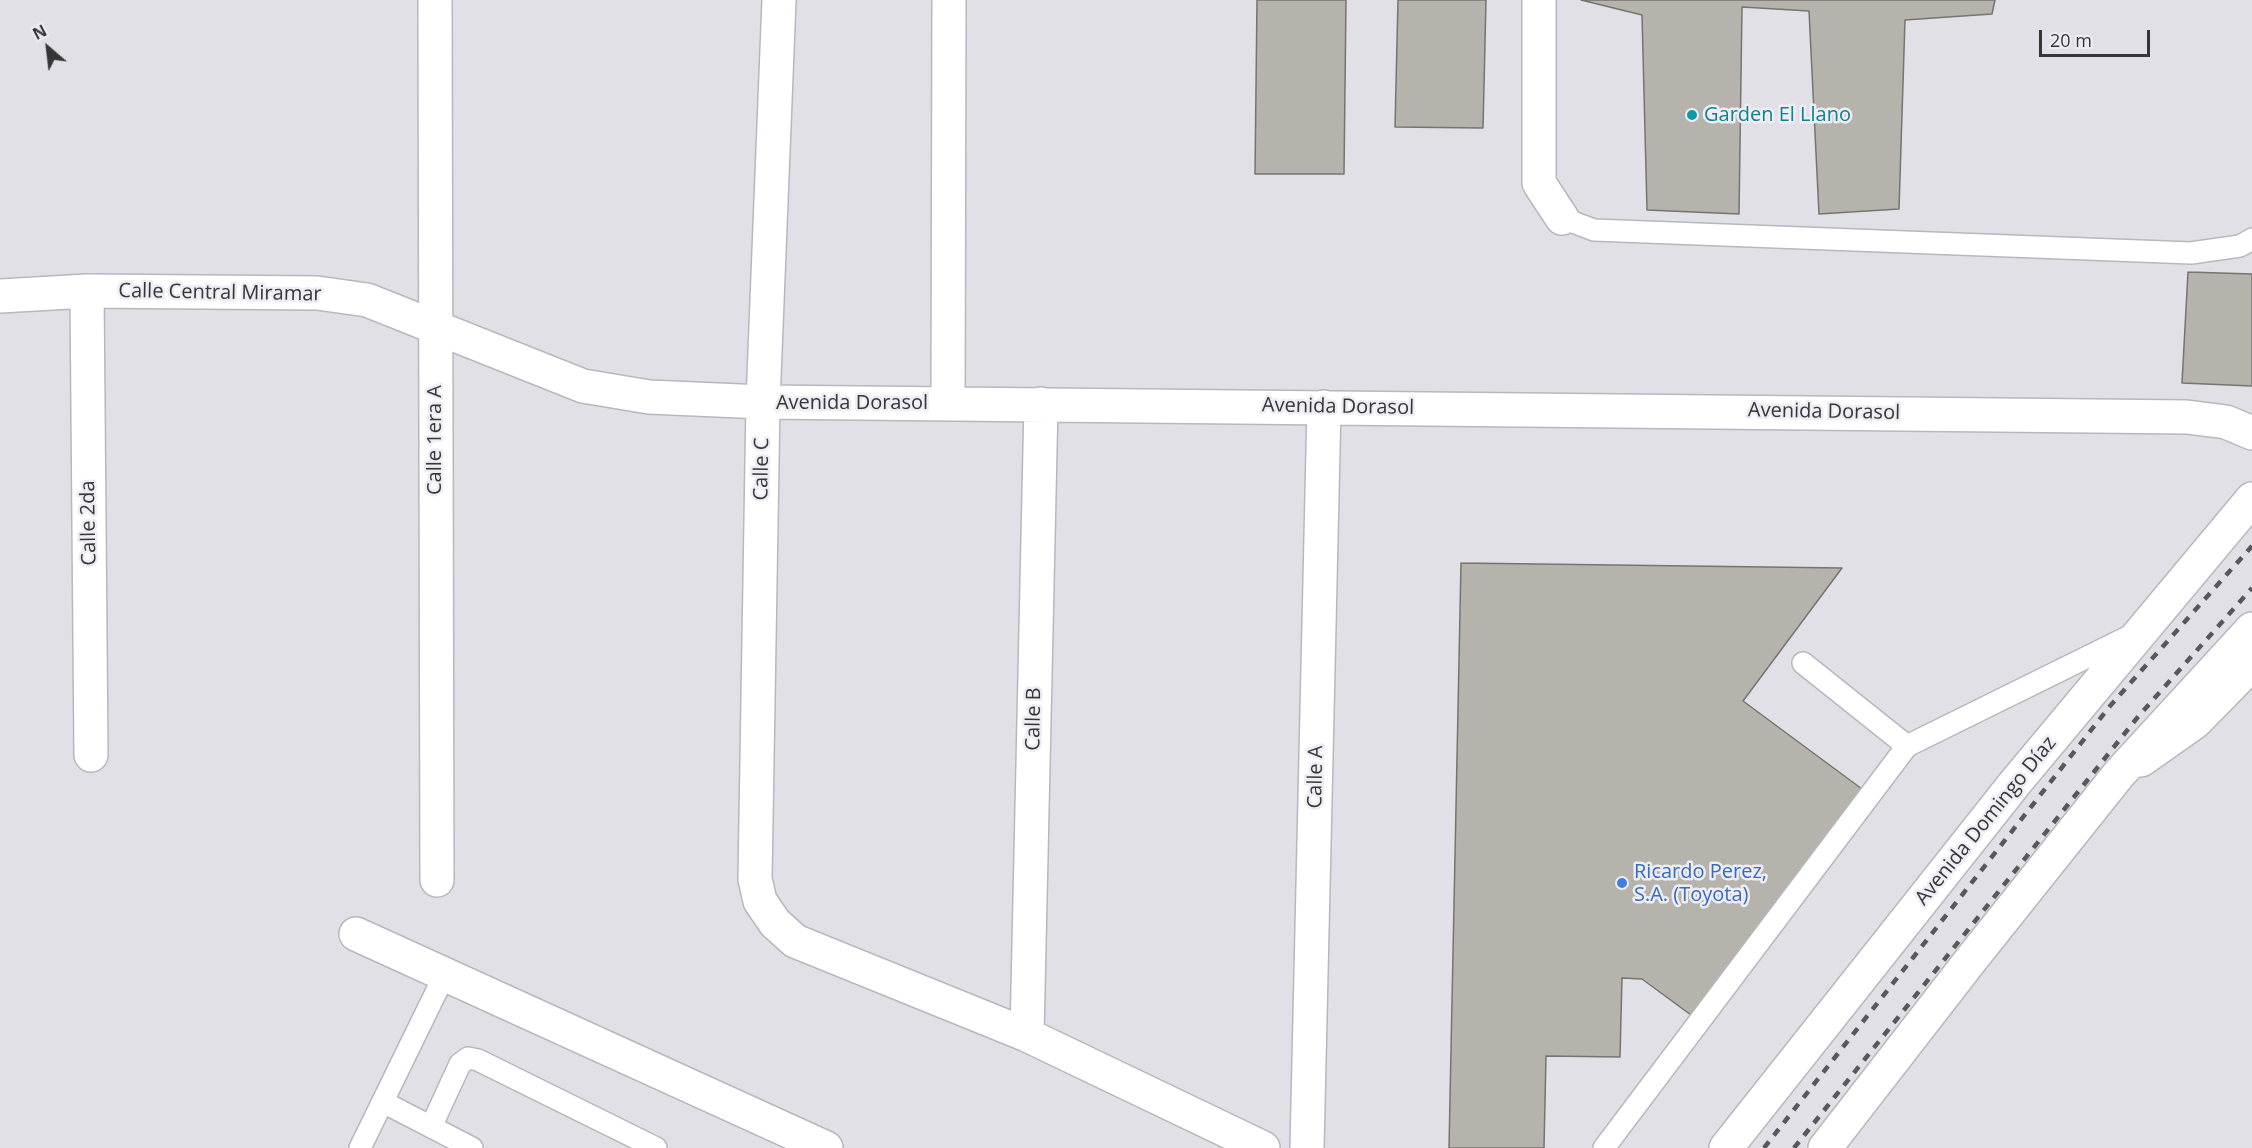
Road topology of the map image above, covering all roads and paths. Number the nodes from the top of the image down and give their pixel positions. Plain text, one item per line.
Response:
1 (435, 0) edge
2 (779, 0) edge
3 (949, 0) edge
4 (1539, 0) edge
5 (1562, 218) joint
6 (2252, 239) edge
7 (87, 291) junction
8 (0, 296) edge
9 (435, 325) junction
10 (763, 402) junction
11 (948, 403) junction
12 (1041, 404) junction
13 (1324, 407) junction
14 (2252, 433) edge
15 (2252, 499) edge
16 (2143, 630) junction
17 (2252, 630) edge
18 (1803, 663) dead end
19 (2252, 664) edge
20 (1907, 746) junction
21 (91, 755) dead end
22 (2119, 774) junction
23 (437, 880) dead end
24 (356, 934) dead end
25 (445, 974) junction
26 (1026, 1035) junction
27 (383, 1102) junction
28 (430, 1127) junction
29 (360, 1148) edge
30 (472, 1148) edge
31 (656, 1148) edge
32 (826, 1148) edge
33 (1263, 1148) edge
34 (1307, 1148) edge
35 (1604, 1148) edge
36 (1726, 1148) edge
37 (1826, 1148) edge

1 - 9 street, Calle 1era A
2 - 10 street, Calle C
3 - 11 street
4 - 5 street
5 - 6 lane
7 - 8 street, Calle Central Miramar
7 - 9 street, Calle Central Miramar
7 - 21 street, Calle 2da
9 - 10 street, Avenida Dorasol
9 - 23 street, Calle 1era A
10 - 11 street, Avenida Dorasol
10 - 26 street, Calle C
11 - 12 street, Avenida Dorasol
12 - 13 street, Avenida Dorasol
12 - 26 street, Calle B
13 - 14 street, Avenida Dorasol
13 - 34 street, Calle A
15 - 16 street, Avenida Domingo Díaz
16 - 20 lane
16 - 36 street, Avenida Domingo Díaz
17 - 22 street
18 - 20 lane
19 - 22 street
20 - 35 lane
22 - 37 street
24 - 25 street
25 - 27 lane
25 - 32 street
26 - 33 street
27 - 28 lane
27 - 29 lane
28 - 30 lane
28 - 31 lane

